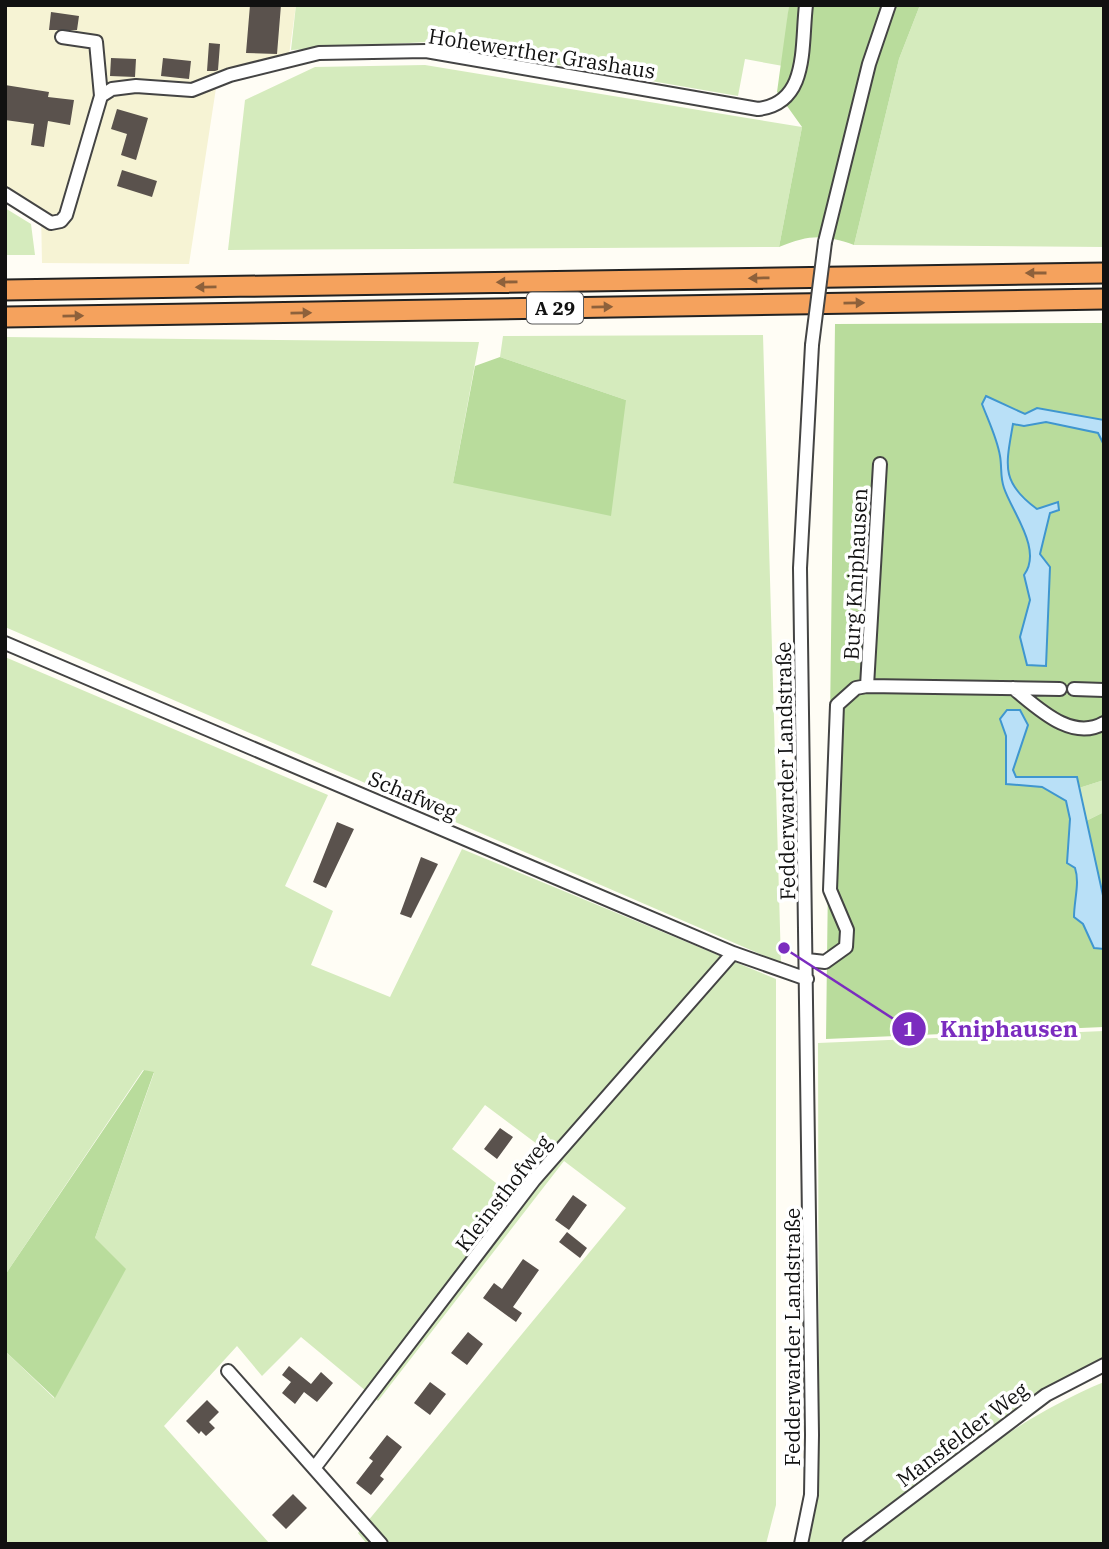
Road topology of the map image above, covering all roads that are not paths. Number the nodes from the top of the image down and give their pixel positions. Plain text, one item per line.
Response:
1 (806, 5) edge
2 (889, 5) edge
3 (62, 37) dead end
4 (102, 96) junction
5 (5, 194) edge
6 (1104, 273) edge
7 (5, 290) edge
8 (1104, 299) edge
9 (5, 317) edge
10 (880, 464) dead end
11 (5, 643) edge
12 (867, 686) junction
13 (1013, 688) junction
14 (1060, 689) dead end
15 (1074, 690) dead end
16 (1104, 690) edge
17 (1104, 723) edge
18 (733, 953) junction
19 (807, 960) junction
20 (807, 978) junction
21 (1104, 1365) edge
22 (228, 1371) dead end
23 (315, 1467) junction
24 (381, 1544) edge
25 (801, 1544) edge
26 (849, 1544) edge

1 - 4 street, Hohewerther Grashaus
2 - 19 street, Fedderwarder Landstraße, bridge
3 - 4 street
4 - 5 street
6 -> 7 highway, A 29
9 -> 8 highway, A 29
10 - 12 street, Burg Kniphausen
11 - 18 street, Schafweg
12 - 13 street, Burg Kniphausen
12 - 19 street, Burg Kniphausen
13 - 14 street, Burg Kniphausen
13 - 17 street
15 - 16 street
18 - 20 street, Schafweg
18 - 23 street, Kleinsthofweg
19 - 20 street, Fedderwarder Landstraße
20 - 25 street, Fedderwarder Landstraße
21 - 26 street, Mansfelder Weg
22 - 23 street
23 - 24 street

